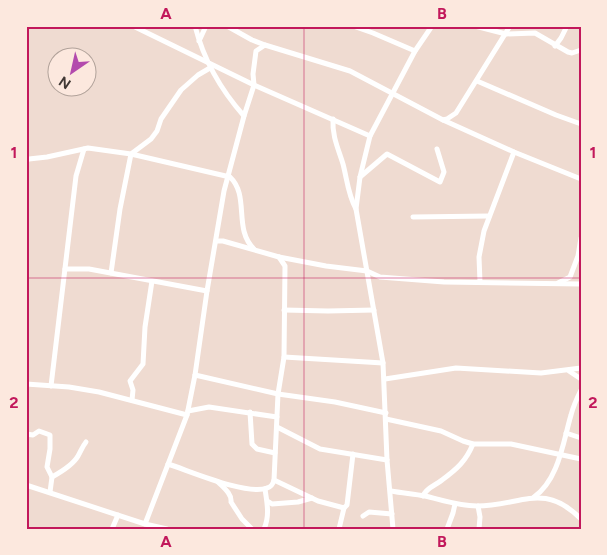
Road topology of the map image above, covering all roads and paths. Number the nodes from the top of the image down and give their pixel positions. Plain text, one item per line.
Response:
1 (133, 26) edge
2 (195, 26) edge
3 (206, 26) edge
4 (227, 26) edge
5 (353, 26) edge
6 (432, 26) edge
7 (475, 26) edge
8 (510, 26) edge
9 (567, 26) edge
10 (506, 34) junction
11 (199, 42) junction
12 (266, 45) junction
13 (555, 46) junction
14 (581, 50) edge
15 (415, 51) junction
16 (209, 66) junction
17 (477, 81) junction
18 (254, 85) junction
19 (393, 92) junction
20 (244, 116) junction
21 (332, 119) junction
22 (443, 120) junction
23 (581, 124) edge
24 (370, 136) junction
25 (84, 149) junction
26 (437, 149) dead end
27 (514, 152) junction
28 (131, 154) junction
29 (26, 161) edge
30 (229, 177) junction
31 (360, 177) junction
32 (581, 179) edge
33 (356, 209) junction
34 (488, 216) junction
35 (413, 217) dead end
36 (581, 238) edge
37 (216, 241) junction
38 (254, 250) junction
39 (579, 255) edge
40 (279, 257) junction
41 (65, 269) junction
42 (367, 271) junction
43 (110, 273) junction
44 (570, 277) junction
45 (152, 280) junction
46 (480, 282) junction
47 (558, 284) junction
48 (578, 284) edge
49 (206, 292) junction
50 (284, 310) junction
51 (374, 310) junction
52 (284, 357) junction
53 (383, 363) junction
54 (581, 368) edge
55 (569, 371) junction
56 (195, 375) junction
57 (385, 379) junction
58 (581, 379) edge
59 (26, 384) edge
60 (51, 386) junction
61 (581, 390) edge
62 (278, 394) junction
63 (132, 400) junction
64 (250, 412) junction
65 (188, 413) junction
66 (386, 413) junction
67 (277, 417) junction
68 (386, 419) junction
69 (277, 426) junction
70 (566, 433) junction
71 (26, 434) edge
72 (581, 438) edge
73 (86, 442) dead end
74 (473, 444) junction
75 (275, 454) junction
76 (353, 454) junction
77 (560, 454) junction
78 (581, 459) edge
79 (387, 460) junction
80 (168, 464) junction
81 (52, 477) junction
82 (216, 480) junction
83 (274, 480) junction
84 (26, 485) edge
85 (265, 489) junction
86 (391, 491) junction
87 (50, 492) junction
88 (424, 496) junction
89 (534, 497) junction
90 (312, 498) junction
91 (269, 502) junction
92 (455, 504) junction
93 (478, 506) junction
94 (344, 508) junction
95 (392, 514) junction
96 (118, 515) junction
97 (363, 516) dead end
98 (581, 519) edge
99 (145, 524) junction
100 (112, 529) edge
101 (167, 529) edge
102 (252, 529) edge
103 (264, 529) edge
104 (339, 529) edge
105 (394, 529) edge
106 (446, 529) edge
107 (479, 529) edge

1 - 16 street
2 - 11 street
3 - 11 street
4 - 12 street
5 - 15 street
6 - 15 street
7 - 10 street
8 - 10 street
9 - 13 street
10 - 13 street
10 - 17 street
11 - 16 street
12 - 18 street
12 - 19 street
13 - 14 street
15 - 19 street
16 - 18 street
16 - 20 street
16 - 28 street
17 - 22 street
17 - 23 street
18 - 20 street
18 - 21 street
19 - 22 street
19 - 24 street
20 - 30 street
21 - 24 street
21 - 33 street
22 - 27 street
24 - 31 street
25 - 28 street
25 - 29 street
25 - 41 street
26 - 31 street
27 - 32 street
27 - 34 street
28 - 30 street
28 - 43 street
30 - 37 street
30 - 38 street
31 - 33 street
33 - 42 street
34 - 35 street
34 - 46 street
36 - 39 street
37 - 38 street
37 - 49 street
38 - 40 street
39 - 44 street
40 - 42 street
40 - 50 street
41 - 43 street
41 - 60 street
42 - 46 street
42 - 51 street
43 - 45 street
44 - 47 street
44 - 48 street
45 - 49 street
45 - 63 street
46 - 47 street
47 - 48 street
49 - 56 street
50 - 51 street
50 - 52 street
51 - 53 street
52 - 53 street
52 - 62 street
53 - 57 street
54 - 55 street
55 - 57 street
55 - 58 street
56 - 62 street
56 - 65 street
57 - 66 street
59 - 60 street
60 - 63 street
61 - 70 street
62 - 66 street
62 - 67 street
63 - 65 street
64 - 65 street
64 - 67 street
64 - 75 street
65 - 80 street
66 - 68 street
67 - 69 street
68 - 74 street
68 - 79 street
69 - 75 street
69 - 76 street
70 - 72 street
70 - 77 street
71 - 81 street
73 - 81 street
74 - 77 street
74 - 88 street
75 - 83 street
76 - 79 street
76 - 94 street
77 - 78 street
77 - 89 street
79 - 86 street
80 - 82 street
80 - 99 street
81 - 87 street
82 - 85 street
82 - 102 street
83 - 85 street
83 - 90 street
84 - 87 street
85 - 91 street
86 - 88 street
86 - 95 street
87 - 96 street
88 - 92 street
89 - 93 street
89 - 98 street
90 - 91 street
90 - 94 street
91 - 103 street
92 - 93 street
92 - 106 street
93 - 107 street
94 - 104 street
95 - 97 street
95 - 105 street
96 - 99 street
96 - 100 street
99 - 101 street

